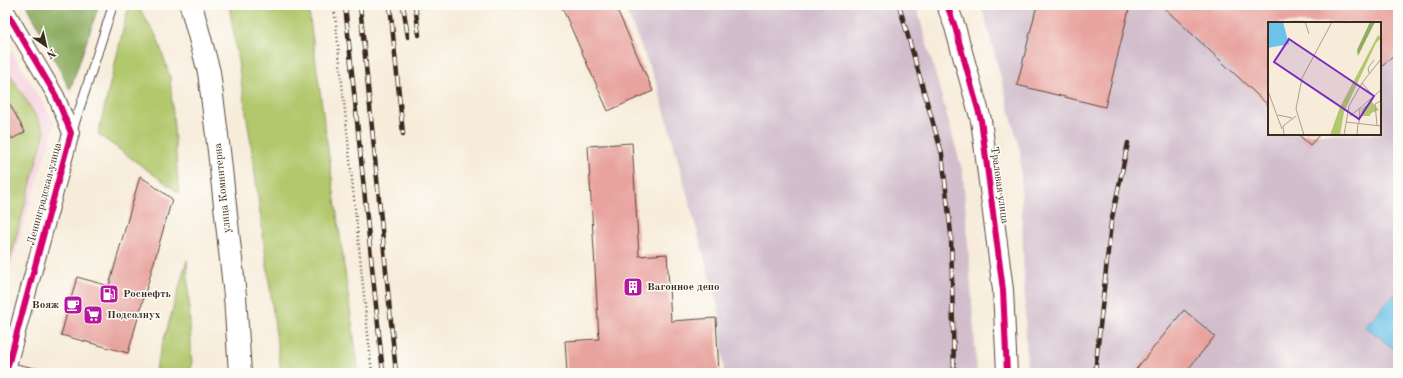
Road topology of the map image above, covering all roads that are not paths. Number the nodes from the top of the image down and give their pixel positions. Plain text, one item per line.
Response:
1 (113, 5) edge
2 (191, 5) edge
3 (947, 5) edge
4 (5, 9) edge
5 (71, 133) junction
6 (7, 370) edge
7 (36, 373) edge
8 (240, 373) edge
9 (1007, 373) edge

1 - 5 lane
2 - 8 main road, улица Коминтерна
3 - 9 street, Траловая улица
4 - 5 street, Ленинградская улица
5 - 6 street, Ленинградская улица
6 - 7 lane

